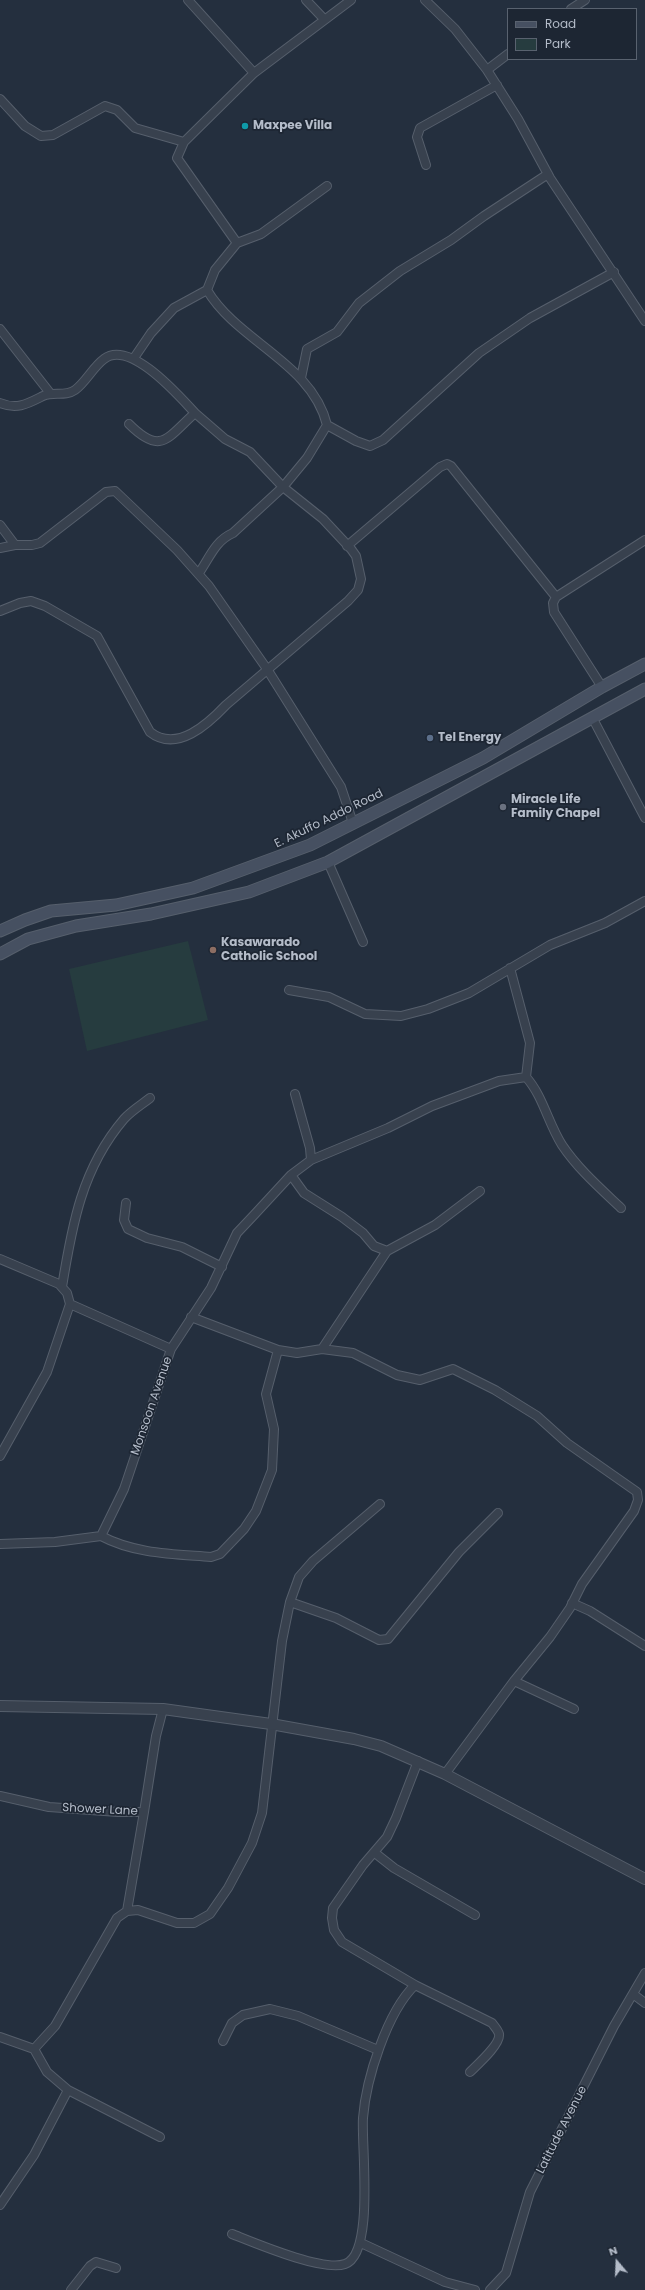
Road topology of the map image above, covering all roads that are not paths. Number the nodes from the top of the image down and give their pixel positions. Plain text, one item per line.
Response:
1 (188, 0) edge
2 (306, 0) edge
3 (351, 0) edge
4 (425, 0) edge
5 (584, 0) edge
6 (572, 8) edge
7 (324, 19) junction
8 (507, 55) edge
9 (487, 70) junction
10 (254, 73) junction
11 (496, 85) junction
12 (0, 99) edge
13 (184, 142) junction
14 (426, 165) dead end
15 (548, 174) junction
16 (327, 186) dead end
17 (237, 242) junction
18 (614, 272) junction
19 (207, 290) junction
20 (645, 321) edge
21 (1, 332) edge
22 (134, 358) junction
23 (301, 378) junction
24 (50, 393) junction
25 (0, 403) edge
26 (195, 413) junction
27 (129, 424) dead end
28 (328, 425) junction
29 (283, 487) junction
30 (0, 525) edge
31 (645, 540) edge
32 (15, 545) junction
33 (347, 546) junction
34 (0, 548) edge
35 (199, 573) junction
36 (556, 597) junction
37 (0, 611) edge
38 (645, 664) edge
39 (267, 669) junction
40 (602, 687) junction
41 (645, 689) edge
42 (593, 720) junction
43 (645, 818) edge
44 (353, 823) junction
45 (328, 862) junction
46 (645, 901) edge
47 (0, 931) edge
48 (363, 942) dead end
49 (0, 954) edge
50 (510, 968) junction
51 (289, 990) dead end
52 (526, 1077) junction
53 (296, 1094) dead end
54 (150, 1098) dead end
55 (311, 1160) junction
56 (291, 1175) junction
57 (480, 1191) dead end
58 (126, 1203) dead end
59 (622, 1208) dead end
60 (387, 1251) junction
61 (0, 1259) edge
62 (222, 1267) junction
63 (62, 1286) junction
64 (70, 1304) junction
65 (191, 1317) junction
66 (171, 1349) junction
67 (278, 1350) junction
68 (322, 1350) junction
69 (0, 1456) edge
70 (380, 1504) dead end
71 (498, 1513) dead end
72 (101, 1536) junction
73 (0, 1544) edge
74 (290, 1602) junction
75 (572, 1603) junction
76 (645, 1646) edge
77 (514, 1681) junction
78 (0, 1706) edge
79 (163, 1709) junction
80 (574, 1709) dead end
81 (271, 1724) junction
82 (418, 1761) junction
83 (445, 1774) junction
84 (0, 1796) edge
85 (144, 1812) junction
86 (375, 1853) junction
87 (645, 1879) edge
88 (127, 1911) junction
89 (475, 1915) dead end
90 (645, 1974) edge
91 (415, 1985) junction
92 (633, 1994) junction
93 (645, 2003) edge
94 (0, 2037) edge
95 (223, 2041) dead end
96 (34, 2049) junction
97 (378, 2050) junction
98 (470, 2072) dead end
99 (68, 2090) junction
100 (160, 2137) dead end
101 (0, 2205) edge
102 (232, 2234) dead end
103 (361, 2243) junction
104 (116, 2268) dead end
105 (71, 2290) edge
106 (476, 2290) edge
107 (490, 2290) edge

1 - 10 street
2 - 7 street
3 - 7 street
4 - 9 street
5 - 6 street
7 - 10 street
8 - 9 street
9 - 11 street
10 - 13 street
11 - 14 street
11 - 15 street
12 - 13 street
13 - 17 street
15 - 18 street
15 - 23 street
16 - 17 street
17 - 19 street
18 - 20 street
18 - 28 street
19 - 22 street
19 - 23 street
21 - 24 street
22 - 24 street
22 - 26 street
23 - 28 street
24 - 25 street
26 - 27 street
26 - 29 street
28 - 29 street
29 - 33 street
29 - 35 street
30 - 32 street
31 - 36 street
32 - 34 street
32 - 35 street
33 - 36 street
33 - 39 street
35 - 39 street
36 - 40 street
37 - 39 street
38 - 40 main road, E. Akuffo Addo Road
39 - 44 street
40 - 44 main road, E. Akuffo Addo Road
41 - 42 main road
42 - 43 street
42 - 45 main road
44 - 47 main road, E. Akuffo Addo Road
45 - 48 street
45 - 49 main road
46 - 50 street
50 - 51 street
50 - 52 street
52 - 55 street
52 - 59 street
53 - 55 street
54 - 63 street
55 - 56 street
56 - 60 street
56 - 62 street
57 - 60 street
58 - 62 street
60 - 68 street
61 - 63 street
62 - 65 street
63 - 64 street
64 - 66 street, Monsoon Avenue
64 - 69 street
65 - 66 street
65 - 67 street
66 - 72 street, Monsoon Avenue
67 - 68 street
67 - 72 street
68 - 75 street
70 - 74 street
71 - 74 street
72 - 73 street
74 - 81 street
75 - 76 street
75 - 77 street
77 - 80 street
77 - 83 street
78 - 79 street
79 - 81 street
79 - 85 street, Shower Lane
81 - 82 street
81 - 88 street
82 - 83 street
82 - 86 street
83 - 87 street
84 - 85 street, Shower Lane
85 - 88 street
86 - 89 street
86 - 91 street
88 - 96 street
90 - 92 street, Latitude Avenue
91 - 97 street
91 - 98 street
92 - 93 street
92 - 107 street, Latitude Avenue
94 - 96 street
95 - 97 street
96 - 99 street
97 - 103 street
99 - 100 street
99 - 101 street
102 - 103 street
103 - 106 street
104 - 105 street

